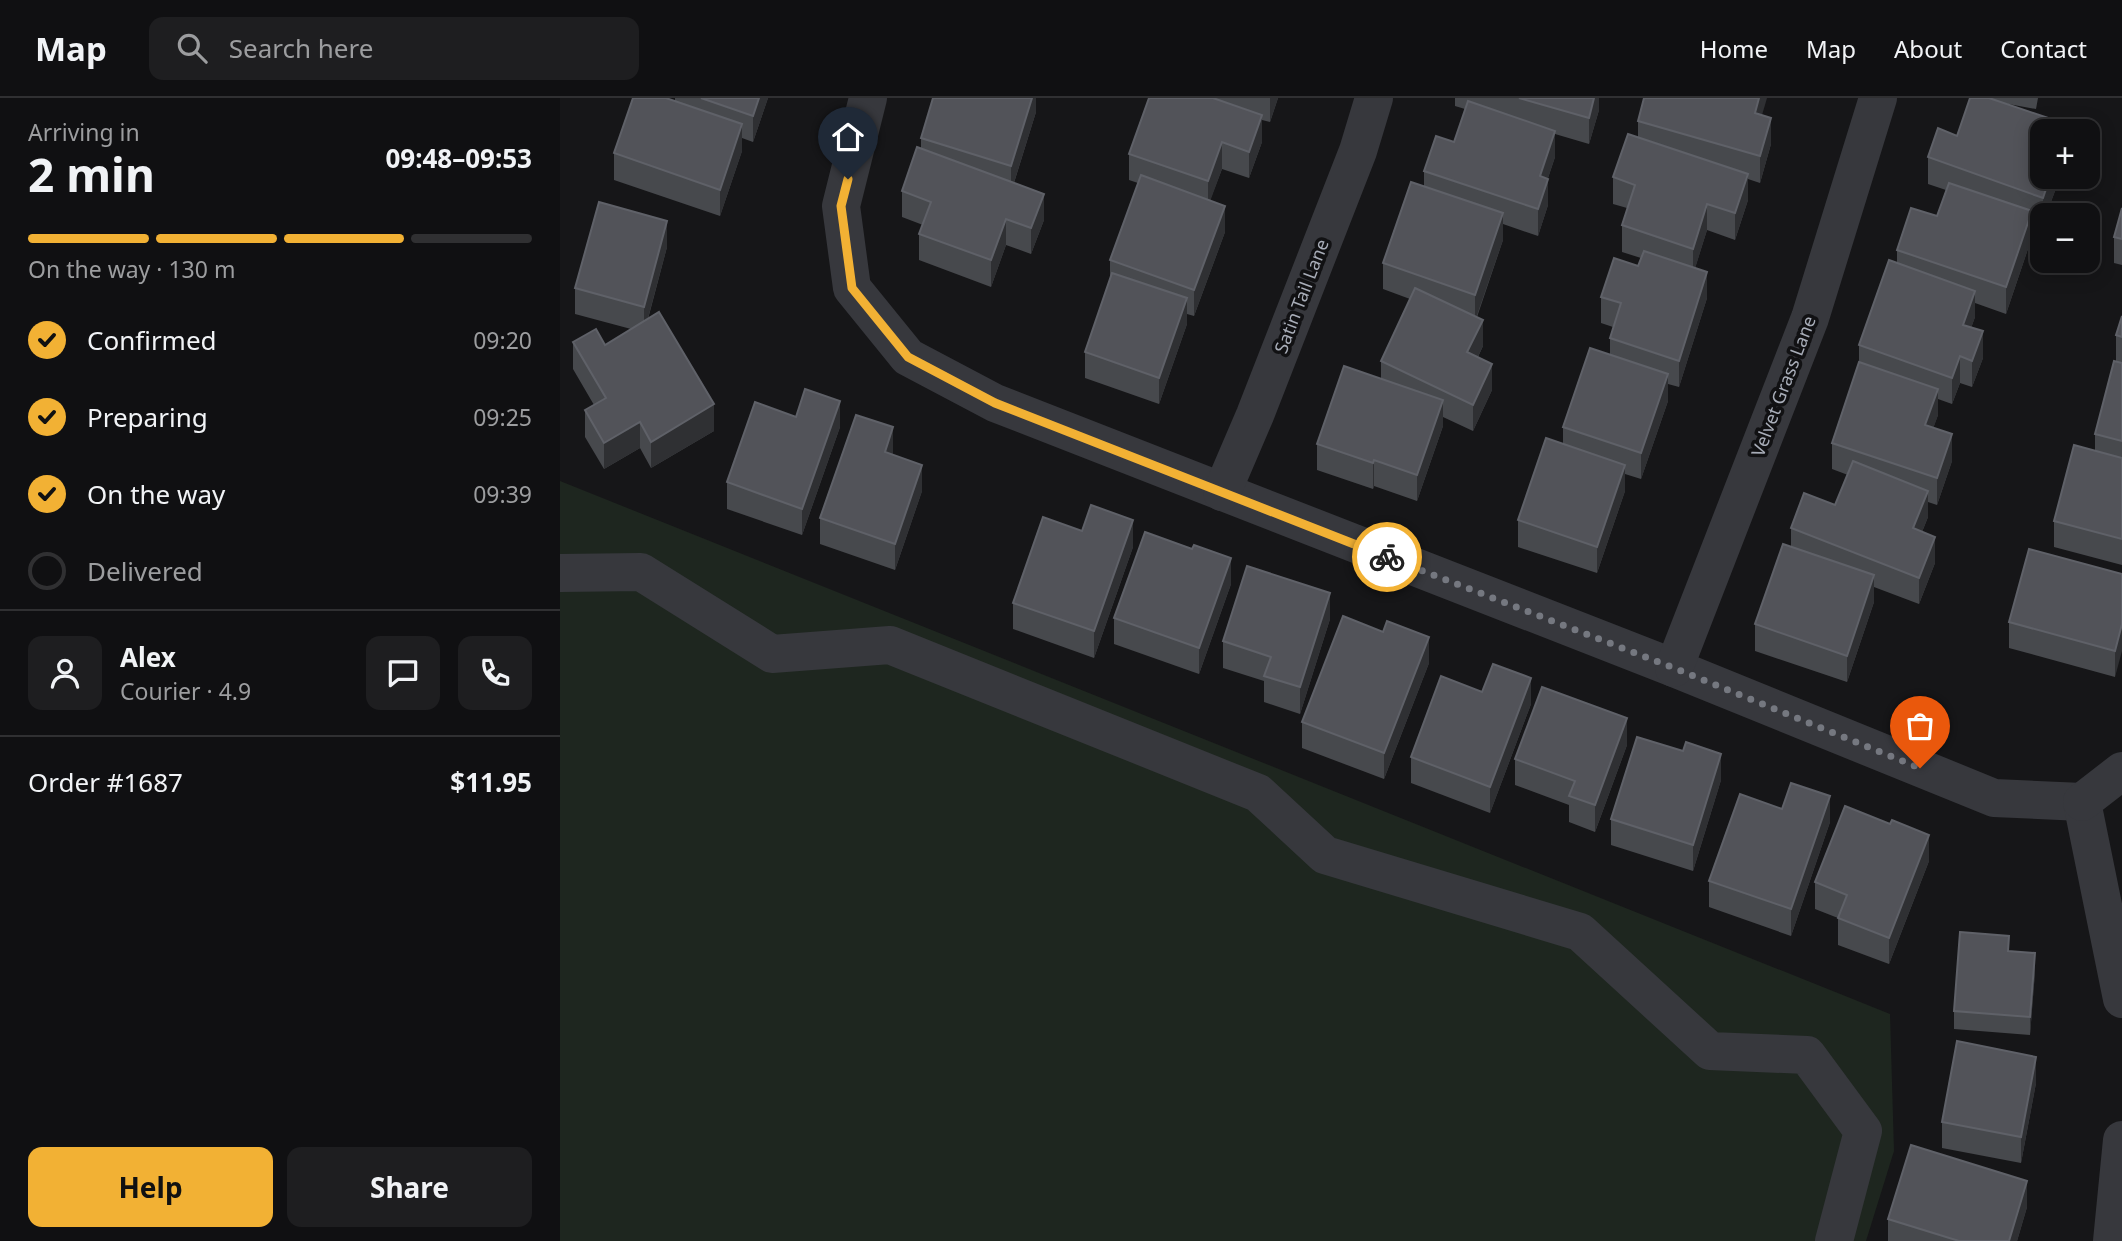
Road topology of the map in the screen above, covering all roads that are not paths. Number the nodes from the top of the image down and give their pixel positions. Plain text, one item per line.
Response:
1 (868, 98) edge
2 (1374, 98) edge
3 (1878, 98) edge
4 (1222, 492) junction
5 (560, 573) edge
6 (1674, 668) junction
7 (2122, 771) edge
8 (2082, 802) junction
9 (2122, 999) edge
10 (2122, 1140) edge
11 (1834, 1241) edge
12 (2112, 1241) edge

1 - 4 street
2 - 4 street, Satin Tail Lane
3 - 6 street, Velvet Grass Lane
4 - 6 street
5 - 11 street
6 - 8 street
7 - 8 street
8 - 9 street
10 - 12 street

